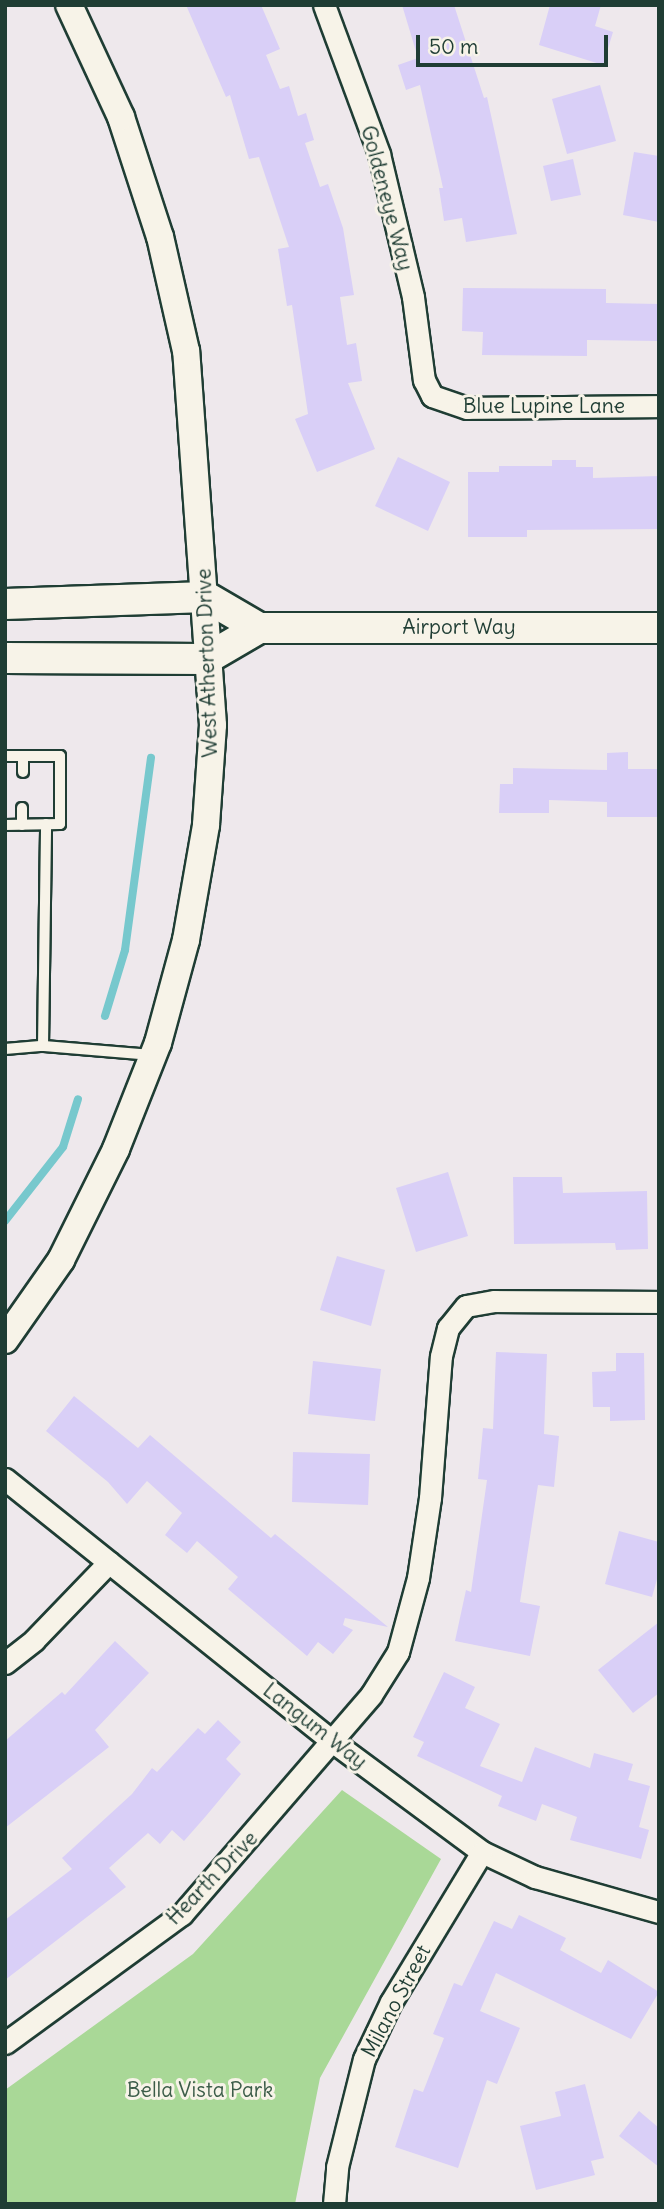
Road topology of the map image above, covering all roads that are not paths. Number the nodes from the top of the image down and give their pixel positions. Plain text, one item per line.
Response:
1 (69, 5) edge
2 (324, 5) edge
3 (432, 396) joint
4 (659, 406) edge
5 (206, 597) junction
6 (5, 604) edge
7 (259, 628) junction
8 (659, 628) edge
9 (5, 658) edge
10 (206, 659) junction
11 (5, 756) edge
12 (23, 756) junction
13 (23, 772) dead end
14 (22, 807) dead end
15 (46, 824) junction
16 (5, 825) edge
17 (22, 825) junction
18 (43, 1046) junction
19 (5, 1049) edge
20 (153, 1055) junction
21 (659, 1302) edge
22 (5, 1340) edge
23 (5, 1479) edge
24 (109, 1562) junction
25 (5, 1663) edge
26 (332, 1741) junction
27 (482, 1852) junction
28 (659, 1912) edge
29 (5, 2043) edge
30 (334, 2204) edge

1 - 5 street, West Atherton Drive
2 - 3 street, Goldeneye Way
3 - 4 street, Blue Lupine Lane
5 - 6 main road
5 - 7 main road
5 - 10 street, West Atherton Drive
7 - 8 main road, Airport Way
7 - 10 main road
9 - 10 main road
10 - 20 street, West Atherton Drive
11 - 12 lane
12 - 13 lane
12 - 15 lane
14 - 17 lane
15 - 17 lane
15 - 18 lane
16 - 17 lane
18 - 19 lane
18 - 20 lane
20 - 22 street, West Atherton Drive
21 - 26 street, Hearth Drive
23 - 24 street, Langum Way
24 - 25 street
24 - 26 street, Langum Way
26 - 27 street, Langum Way
26 - 29 street, Hearth Drive
27 - 28 street, Langum Way
27 - 30 street, Milano Street

